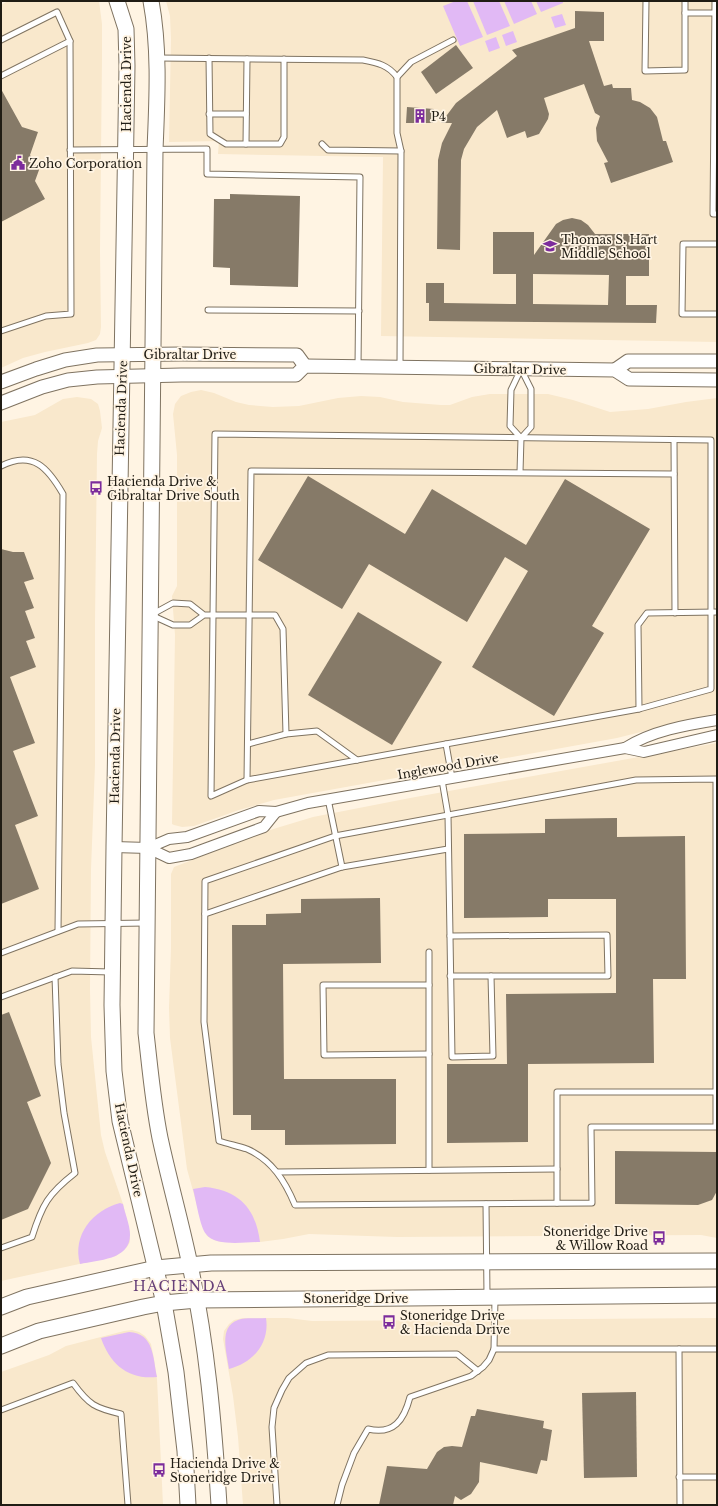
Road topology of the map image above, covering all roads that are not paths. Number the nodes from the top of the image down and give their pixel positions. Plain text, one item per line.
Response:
1 (117, 1) edge
2 (151, 1) edge
3 (646, 1) edge
4 (685, 1) edge
5 (715, 1) edge
6 (685, 13) junction
7 (715, 13) junction
8 (1, 40) edge
9 (453, 40) dead end
10 (70, 41) junction
11 (157, 58) junction
12 (209, 58) junction
13 (247, 59) junction
14 (284, 59) junction
15 (1, 76) edge
16 (397, 78) junction
17 (209, 114) junction
18 (246, 114) junction
19 (246, 144) junction
20 (322, 144) dead end
21 (70, 150) junction
22 (126, 150) junction
23 (155, 150) junction
24 (401, 151) junction
25 (717, 214) edge
26 (717, 244) edge
27 (208, 310) dead end
28 (359, 311) junction
29 (717, 314) edge
30 (1, 331) edge
31 (154, 354) junction
32 (123, 355) junction
33 (717, 361) edge
34 (305, 366) junction
35 (358, 366) junction
36 (400, 367) junction
37 (521, 369) junction
38 (615, 370) junction
39 (154, 375) junction
40 (122, 376) junction
41 (717, 380) edge
42 (1, 382) edge
43 (1, 403) edge
44 (521, 438) junction
45 (674, 440) junction
46 (1, 466) edge
47 (520, 472) junction
48 (674, 474) junction
49 (675, 612) junction
50 (714, 612) edge
51 (204, 615) junction
52 (213, 615) junction
53 (249, 615) junction
54 (151, 616) junction
55 (639, 709) junction
56 (717, 720) edge
57 (286, 734) junction
58 (717, 735) edge
59 (248, 744) junction
60 (446, 744) junction
61 (625, 748) junction
62 (357, 760) junction
63 (452, 778) junction
64 (247, 780) junction
65 (442, 780) junction
66 (328, 799) junction
67 (276, 812) junction
68 (448, 815) junction
69 (335, 836) junction
70 (114, 847) junction
71 (148, 848) junction
72 (448, 849) junction
73 (342, 867) junction
74 (716, 908) edge
75 (205, 914) junction
76 (113, 923) junction
77 (147, 924) junction
78 (58, 931) junction
79 (450, 936) junction
80 (429, 952) dead end
81 (1, 953) edge
82 (112, 972) junction
83 (450, 976) junction
84 (491, 976) junction
85 (55, 977) junction
86 (429, 985) junction
87 (1, 997) edge
88 (429, 1054) junction
89 (716, 1092) edge
90 (557, 1169) junction
91 (429, 1170) junction
92 (278, 1172) junction
93 (557, 1203) junction
94 (486, 1204) junction
95 (1, 1248) edge
96 (717, 1260) edge
97 (487, 1262) junction
98 (190, 1265) junction
99 (156, 1268) junction
100 (717, 1295) edge
101 (491, 1297) junction
102 (197, 1300) junction
103 (164, 1303) junction
104 (1, 1307) edge
105 (1, 1346) edge
106 (494, 1349) junction
107 (679, 1349) junction
108 (717, 1349) edge
109 (478, 1372) junction
110 (1, 1410) edge
111 (680, 1477) junction
112 (717, 1477) edge
113 (128, 1505) edge
114 (188, 1505) edge
115 (219, 1505) edge
116 (277, 1505) edge
117 (337, 1505) edge
118 (680, 1505) edge

1 - 22 main road, Hacienda Drive
2 - 11 main road
3 - 6 lane
4 - 6 lane
5 - 7 lane
6 - 7 lane
7 - 25 lane
8 - 10 lane
9 - 16 lane
10 - 15 lane
10 - 21 lane
11 - 12 lane
11 - 23 main road
12 - 13 lane
12 - 17 lane
13 - 14 lane
13 - 18 lane
14 - 16 lane
14 - 19 lane
16 - 24 lane
17 - 18 lane
17 - 19 lane
18 - 19 lane
20 - 24 lane
21 - 22 lane
21 - 30 lane
22 - 23 lane
22 - 32 main road, Hacienda Drive
23 - 28 lane
23 - 31 main road
24 - 36 lane
26 - 29 lane
27 - 28 lane
28 - 35 lane
31 - 32 street, Gibraltar Drive
31 - 34 street, Gibraltar Drive
31 - 39 main road
32 - 40 main road, Hacienda Drive
32 - 42 street, Gibraltar Drive
33 - 38 street, Gibraltar Drive
34 - 35 street, Gibraltar Drive
34 - 39 street, Gibraltar Drive
35 - 36 street, Gibraltar Drive
36 - 37 street, Gibraltar Drive
37 - 38 street, Gibraltar Drive
37 - 44 lane
37 - 44 lane
38 - 41 street, Gibraltar Drive
39 - 40 street, Gibraltar Drive
39 - 54 main road
40 - 43 street, Gibraltar Drive
40 - 70 main road, Hacienda Drive
44 - 45 lane
44 - 47 lane
44 - 52 lane
45 - 48 lane
45 - 50 lane
46 - 78 lane
47 - 48 lane
47 - 53 lane
48 - 49 lane
49 - 50 lane
49 - 55 lane
50 - 55 lane
51 - 52 lane
51 - 54 lane
51 - 54 lane
52 - 53 lane
52 - 64 lane
53 - 57 lane
53 - 59 lane
54 - 71 main road
55 - 60 lane
56 - 61 street, Inglewood Drive
57 - 59 lane
57 - 62 lane
58 - 61 street, Inglewood Drive
59 - 64 lane
60 - 62 lane
60 - 63 lane
61 - 63 street, Inglewood Drive
62 - 64 lane
63 - 65 street, Inglewood Drive
65 - 66 street, Inglewood Drive
65 - 68 lane
66 - 67 street, Inglewood Drive
66 - 69 lane
67 - 71 street, Inglewood Drive
67 - 71 street, Inglewood Drive
68 - 69 lane
68 - 72 lane
68 - 74 lane
69 - 73 lane
69 - 75 lane
70 - 71 street, Inglewood Drive
70 - 76 main road, Hacienda Drive
71 - 77 main road
72 - 73 lane
72 - 79 lane
73 - 75 lane
74 - 89 lane
75 - 92 lane
76 - 77 lane
76 - 78 lane
76 - 82 main road, Hacienda Drive
77 - 98 main road
78 - 81 lane
79 - 83 lane
79 - 84 lane
80 - 86 lane
82 - 85 lane
82 - 99 main road, Hacienda Drive
83 - 84 lane
83 - 84 lane
85 - 87 lane
85 - 95 lane
86 - 88 lane
86 - 88 lane
88 - 91 lane
89 - 90 lane
89 - 93 lane
90 - 91 lane
90 - 93 lane
91 - 92 lane
92 - 94 lane
93 - 94 lane
94 - 97 lane
96 - 97 main road
97 - 98 main road
97 - 101 lane
98 - 99 main road
98 - 102 main road
99 - 103 main road, Hacienda Drive
99 - 104 main road
100 - 101 main road, Stoneridge Drive
101 - 102 main road, Stoneridge Drive
101 - 106 lane
102 - 103 main road, Stoneridge Drive
102 - 115 main road
103 - 105 main road, Stoneridge Drive
103 - 114 main road, Hacienda Drive
106 - 107 lane
106 - 109 lane
107 - 108 lane
107 - 111 lane
109 - 116 lane
109 - 117 lane
110 - 113 lane
111 - 112 lane
111 - 118 lane

